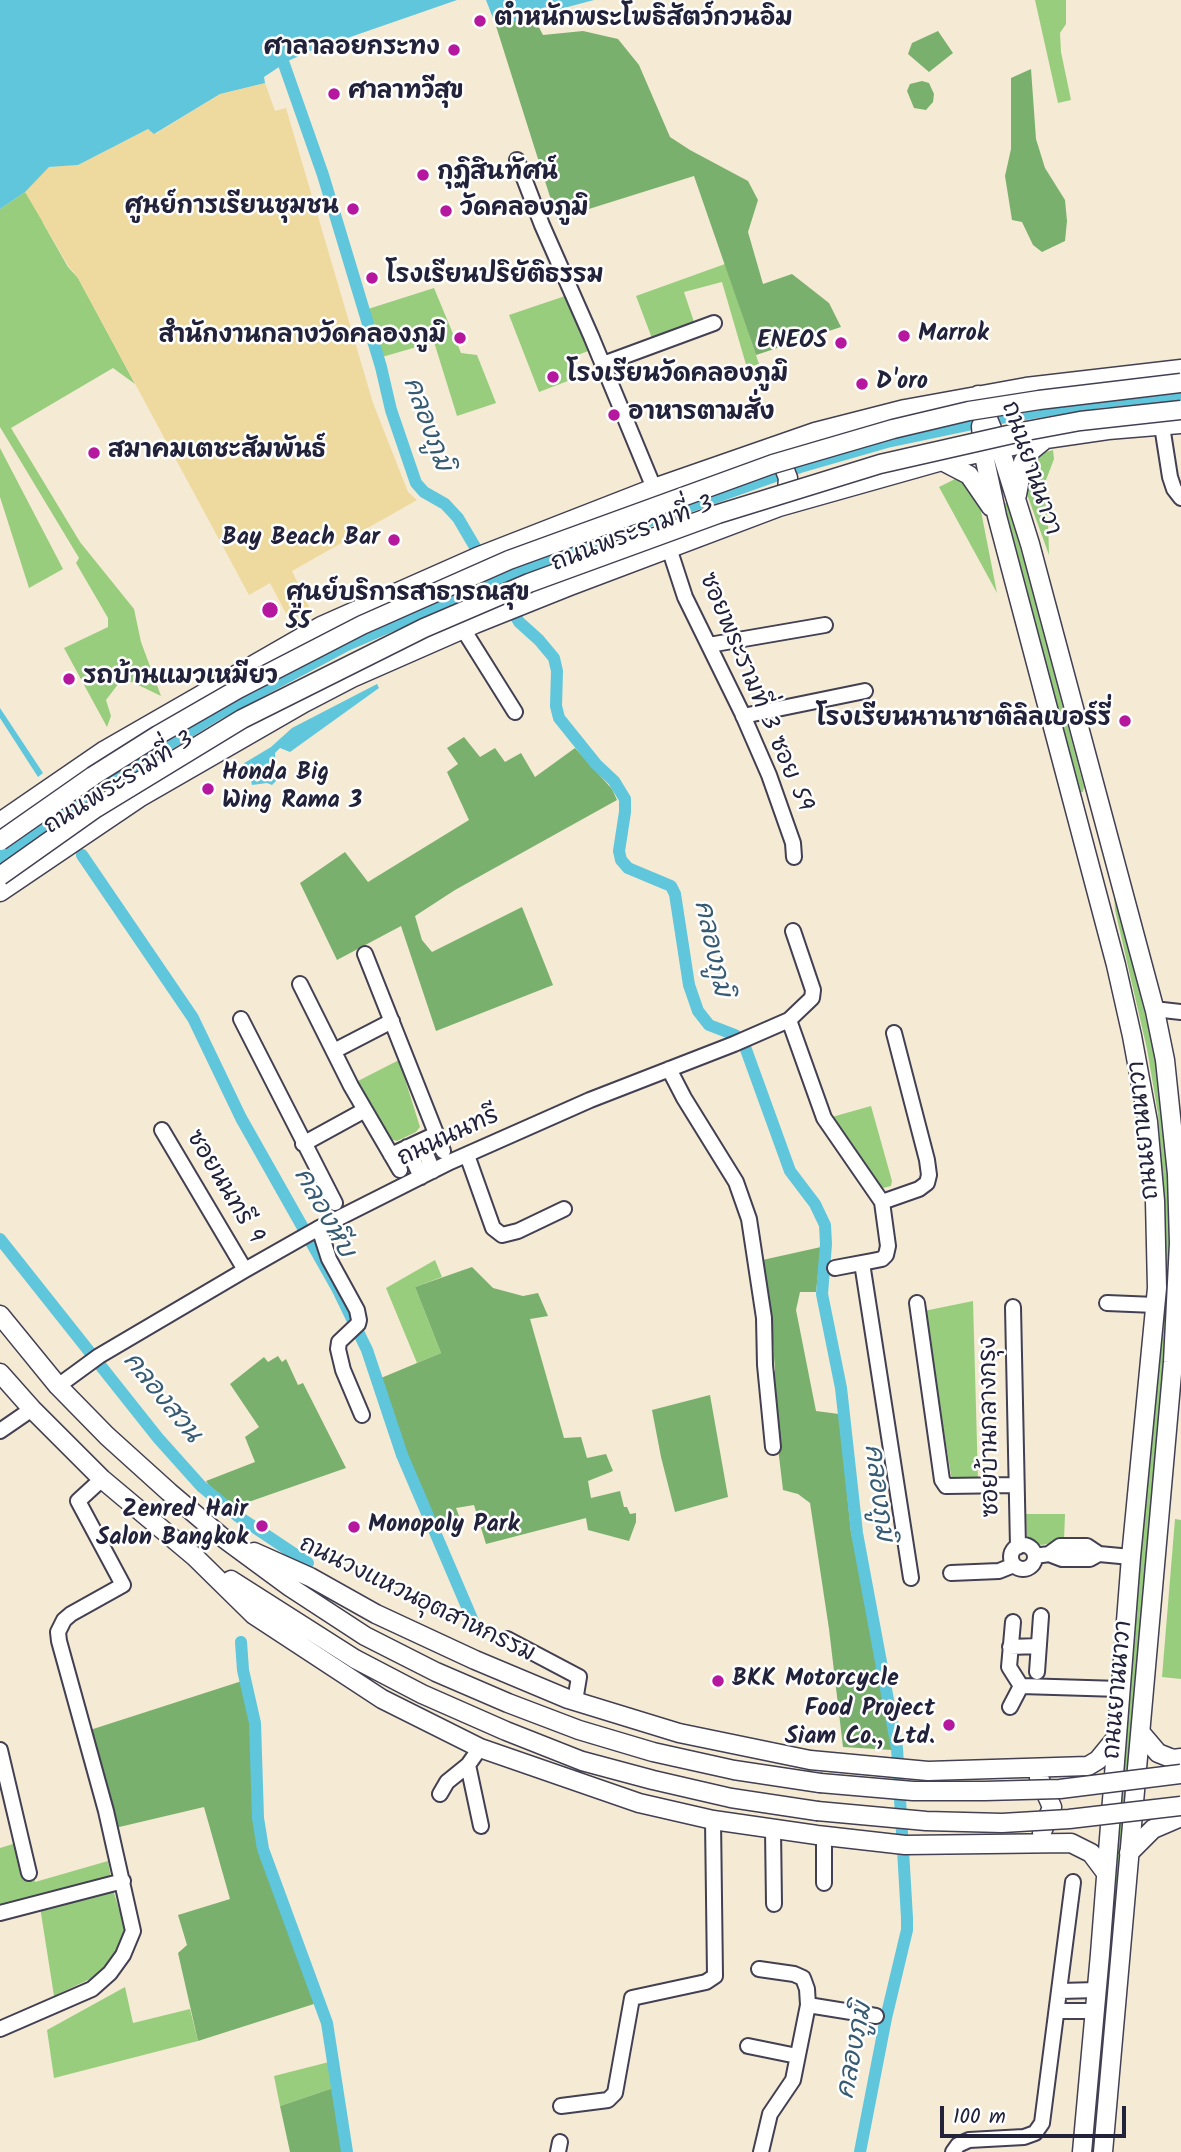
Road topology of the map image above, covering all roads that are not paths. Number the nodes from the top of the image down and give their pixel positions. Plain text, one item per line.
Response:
1 (517, 160) dead end
2 (714, 323) dead end
3 (603, 364) junction
4 (1181, 369) edge
5 (1101, 376) junction
6 (1181, 383) edge
7 (981, 406) junction
8 (1181, 410) edge
9 (1181, 424) edge
10 (1162, 426) junction
11 (1108, 430) junction
12 (1046, 439) junction
13 (989, 442) junction
14 (764, 448) junction
15 (942, 461) junction
16 (654, 488) junction
17 (1181, 498) edge
18 (1017, 501) junction
19 (779, 507) junction
20 (997, 516) junction
21 (669, 548) junction
22 (825, 625) dead end
23 (463, 629) junction
24 (709, 645) junction
25 (865, 691) dead end
26 (515, 712) dead end
27 (743, 716) junction
28 (1100, 807) junction
29 (0, 821) edge
30 (0, 841) edge
31 (794, 857) dead end
32 (0, 876) edge
33 (0, 892) edge
34 (1097, 898) junction
35 (793, 931) dead end
36 (365, 954) dead end
37 (300, 984) dead end
38 (1154, 1009) junction
39 (1181, 1012) edge
40 (241, 1019) dead end
41 (789, 1020) junction
42 (392, 1021) junction
43 (894, 1033) dead end
44 (334, 1051) junction
45 (669, 1069) junction
46 (365, 1110) junction
47 (162, 1130) dead end
48 (436, 1133) junction
49 (303, 1144) junction
50 (414, 1144) junction
51 (443, 1151) dead end
52 (391, 1155) junction
53 (467, 1155) junction
54 (400, 1170) dead end
55 (427, 1174) junction
56 (882, 1202) junction
57 (335, 1203) dead end
58 (564, 1209) dead end
59 (311, 1232) junction
60 (862, 1263) junction
61 (835, 1268) dead end
62 (245, 1270) junction
63 (917, 1303) dead end
64 (1107, 1303) dead end
65 (1155, 1305) junction
66 (1013, 1307) dead end
67 (0, 1315) edge
68 (0, 1373) edge
69 (58, 1386) junction
70 (32, 1409) junction
71 (362, 1415) dead end
72 (0, 1431) edge
73 (773, 1447) dead end
74 (102, 1479) junction
75 (1016, 1485) junction
76 (222, 1537) junction
77 (1018, 1546) junction
78 (1042, 1555) junction
79 (195, 1557) junction
80 (1131, 1557) junction
81 (1014, 1564) junction
82 (951, 1573) dead end
83 (911, 1578) dead end
84 (1041, 1616) dead end
85 (1013, 1622) dead end
86 (507, 1639) dead end
87 (1039, 1646) junction
88 (1010, 1647) junction
89 (1038, 1672) dead end
90 (1021, 1686) junction
91 (1120, 1689) junction
92 (575, 1701) junction
93 (1010, 1707) dead end
94 (1141, 1733) junction
95 (1116, 1738) junction
96 (480, 1748) junction
97 (0, 1751) edge
98 (1181, 1758) edge
99 (468, 1765) junction
100 (1032, 1769) junction
101 (1181, 1774) edge
102 (440, 1794) dead end
103 (1181, 1806) edge
104 (1181, 1817) edge
105 (713, 1820) junction
106 (481, 1826) dead end
107 (774, 1829) junction
108 (824, 1836) junction
109 (1020, 1844) junction
110 (1129, 1853) junction
111 (29, 1872) dead end
112 (1106, 1872) junction
113 (123, 1881) junction
114 (824, 1882) dead end
115 (1073, 1882) dead end
116 (774, 1904) dead end
117 (0, 1913) edge
118 (759, 1969) dead end
119 (1097, 1990) junction
120 (1060, 1991) junction
121 (807, 2005) junction
122 (1058, 2011) junction
123 (1094, 2011) junction
124 (876, 2016) dead end
125 (0, 2029) edge
126 (748, 2046) dead end
127 (796, 2056) junction
128 (561, 2106) dead end
129 (761, 2152) edge
130 (953, 2152) edge
131 (1082, 2152) edge
132 (1103, 2152) edge

1 - 3 street
2 - 3 street
3 - 16 street
4 - 5 main road, ถนนพระรามที่ 3
5 - 7 main road, ถนนพระรามที่ 3
5 - 11 main road
6 - 30 main road, ถนนพระรามที่ 3, bridge
7 - 13 main road, ถนนยานนาวา
7 - 14 main road, ถนนพระรามที่ 3
8 - 32 main road, ถนนพระรามที่ 3, bridge
9 - 10 main road, ถนนพระรามที่ 3
10 - 11 main road, ถนนพระรามที่ 3
10 - 17 street
11 - 12 main road, ถนนพระรามที่ 3
12 - 13 main road, ถนนพระรามที่ 3
12 - 18 main road
13 - 15 main road, ถนนพระรามที่ 3
13 - 18 main road, ถนนยานนาวา
13 - 20 main road, ถนนยานนาวา
14 - 16 main road, ถนนพระรามที่ 3
14 - 19 main road
15 - 19 main road, ถนนพระรามที่ 3
15 - 20 main road
16 - 29 main road, ถนนพระรามที่ 3
18 - 28 main road, ถนนยานนาวา
19 - 21 main road, ถนนพระรามที่ 3
20 - 34 main road, ถนนยานนาวา
21 - 23 main road, ถนนพระรามที่ 3
21 - 24 street, ซอยพระรามที่ 3 ซอย 59
22 - 24 street
23 - 26 street
23 - 33 main road, ถนนพระรามที่ 3
24 - 27 street, ซอยพระรามที่ 3 ซอย 59
25 - 27 street
27 - 31 street, ซอยพระรามที่ 3 ซอย 59
28 - 34 main road
28 - 38 main road, ถนนยานนาวา
34 - 65 main road, ถนนยานนาวา
35 - 41 street, ถนนนนทรี
36 - 42 street
37 - 44 street
38 - 39 street
38 - 94 main road, ถนนยานนาวา
40 - 49 street
41 - 45 street, ถนนนนทรี
41 - 56 street
42 - 44 street
42 - 48 street
43 - 56 street
44 - 46 street
45 - 53 street, ถนนนนทรี
45 - 73 street
46 - 49 street
46 - 52 street
47 - 62 street, ซอยนนทรี 9
48 - 50 street
48 - 51 street
49 - 57 street
50 - 52 street
50 - 55 street
52 - 54 street
53 - 55 street, ถนนนนทรี
53 - 58 street
55 - 59 street, ถนนนนทรี
56 - 60 street
59 - 62 street, ถนนนนทรี
59 - 71 street
60 - 61 street
60 - 83 street
62 - 69 street, ถนนนนทรี
63 - 75 street
64 - 65 street
65 - 80 main road, ถนนยานนาวา
66 - 75 street, ซอยบ้านกลางกรุง
67 - 69 main road, ถนนวงแหวนอุตสาหกรรม
68 - 70 main road
69 - 76 main road, ถนนวงแหวนอุตสาหกรรม
70 - 72 street
70 - 74 main road
74 - 79 main road
74 - 113 street
75 - 77 street, ซอยบ้านกลางกรุง
76 - 92 main road, ถนนวงแหวนอุตสาหกรรม
76 - 101 main road, ถนนวงแหวนอุตสาหกรรม, bridge
77 - 78 street, ซอยบ้านกลางกรุง
77 - 81 street, ซอยบ้านกลางกรุง
78 - 80 street
78 - 81 street
79 - 96 main road
79 - 103 main road, bridge
80 - 91 main road, ถนนยานนาวา
81 - 82 street
84 - 87 street
85 - 88 street
86 - 92 street
87 - 88 street
87 - 89 street
88 - 90 street
90 - 91 street
90 - 93 street
91 - 95 main road, ถนนยานนาวา
92 - 100 main road, ถนนวงแหวนอุตสาหกรรม
94 - 98 main road
94 - 110 main road, ถนนยานนาวา
95 - 100 main road, ถนนวงแหวนอุตสาหกรรม
95 - 112 main road, ถนนยานนาวา
96 - 99 street
96 - 105 main road
97 - 111 street
99 - 102 street
99 - 106 street
100 - 109 main road
104 - 110 main road
105 - 107 main road
105 - 128 street
107 - 108 main road
107 - 116 street
108 - 109 main road
108 - 114 street
109 - 112 main road
110 - 132 main road, ถนนยานนาวา
112 - 119 main road, ถนนยานนาวา
113 - 117 street
113 - 125 street
115 - 120 street
118 - 121 street
119 - 120 street
119 - 123 main road, ถนนยานนาวา
120 - 122 street
121 - 124 street
121 - 127 street
122 - 123 street
122 - 130 street
123 - 131 main road, ถนนยานนาวา
126 - 127 street
127 - 129 street

